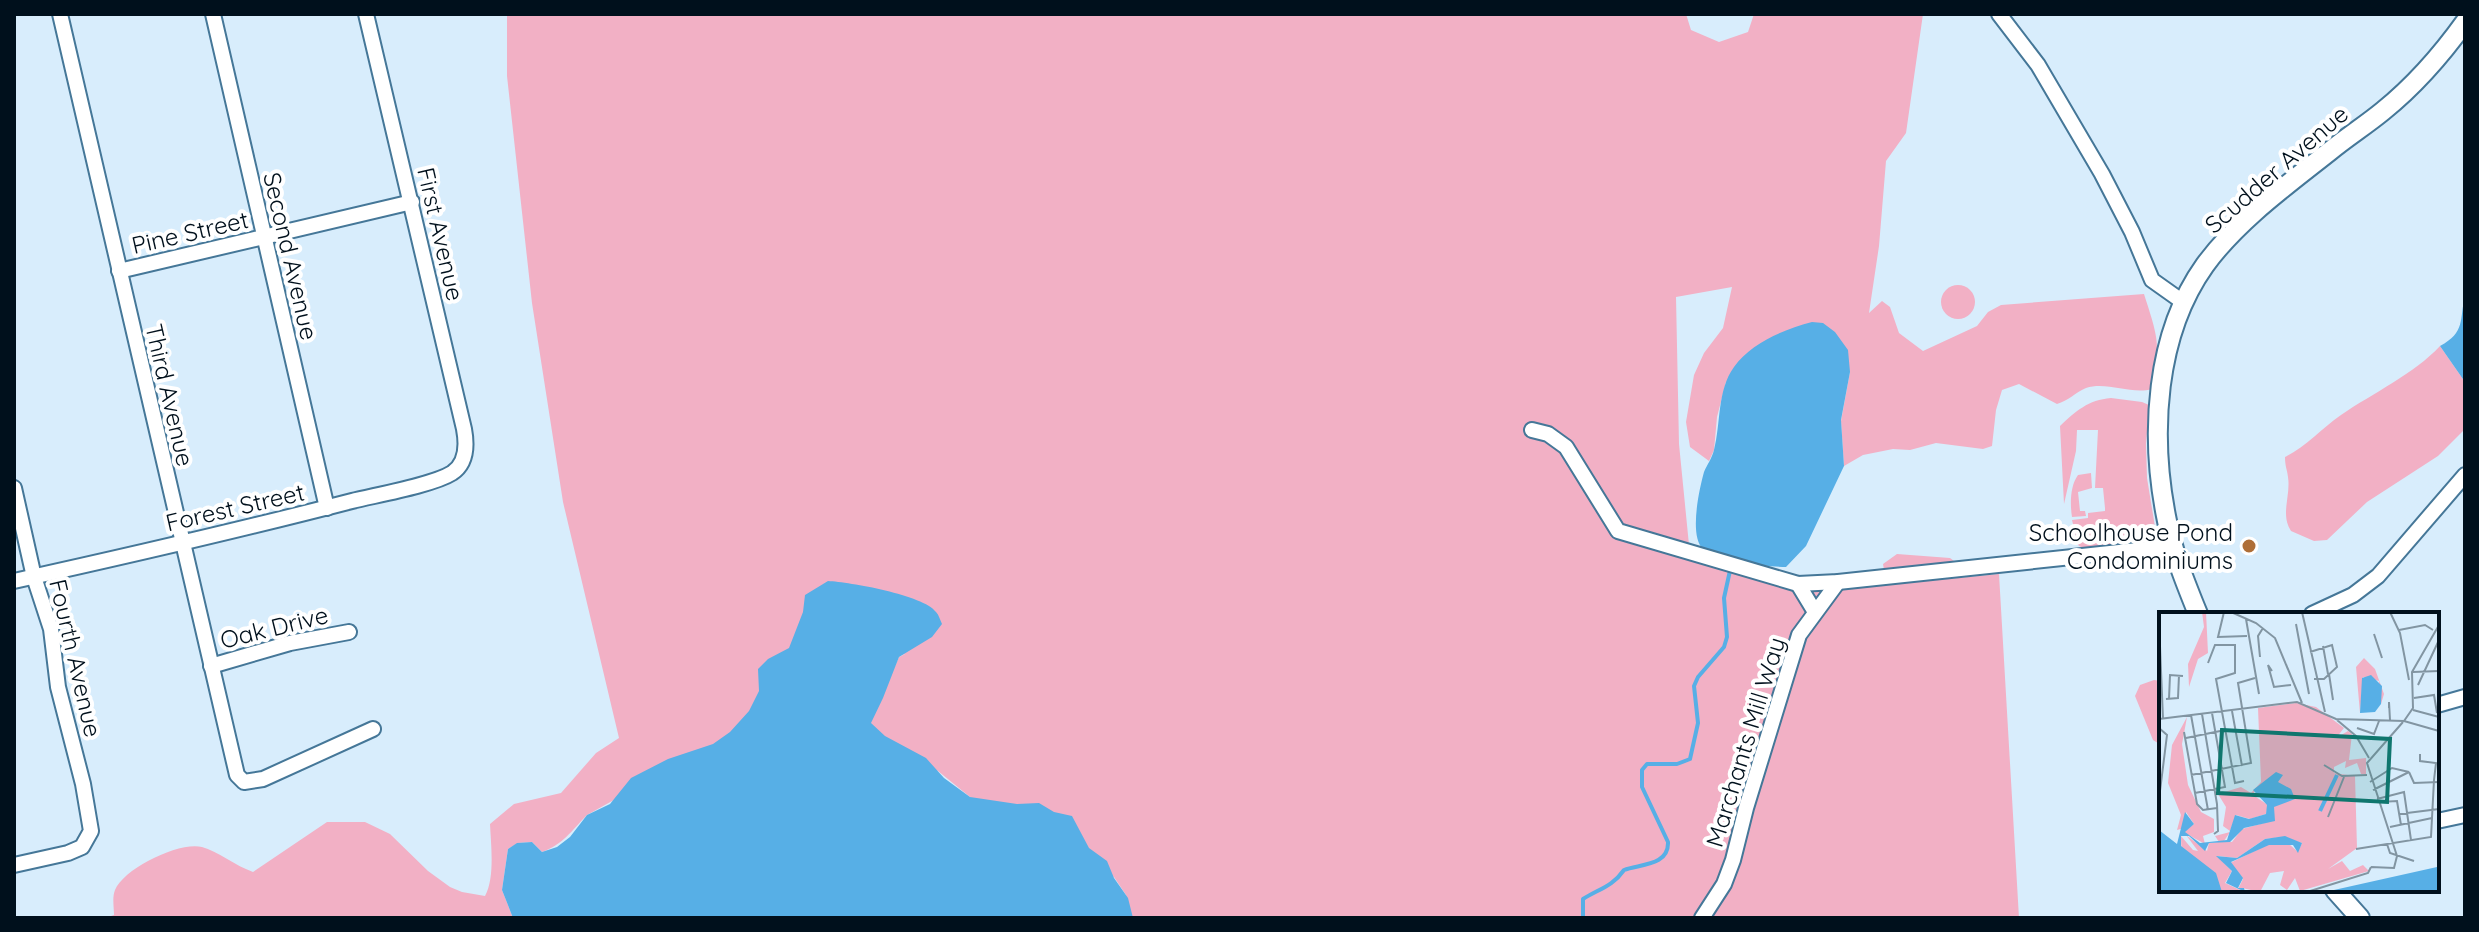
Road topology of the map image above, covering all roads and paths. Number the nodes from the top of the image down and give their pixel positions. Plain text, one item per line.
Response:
1 (60, 14) edge
2 (213, 14) edge
3 (366, 14) edge
4 (1999, 14) edge
5 (2465, 22) edge
6 (412, 202) junction
7 (265, 237) junction
8 (119, 271) junction
9 (2183, 302) junction
10 (1532, 430) dead end
11 (461, 464) joint
12 (2465, 475) edge
13 (14, 488) edge
14 (327, 508) junction
15 (182, 542) junction
16 (2172, 543) junction
17 (34, 577) junction
18 (14, 581) edge
19 (1838, 582) junction
20 (1798, 584) junction
21 (1815, 612) junction
22 (2197, 612) edge
23 (2316, 612) edge
24 (349, 632) dead end
25 (211, 666) junction
26 (2465, 697) edge
27 (2439, 704) edge
28 (373, 729) dead end
29 (2465, 815) edge
30 (2439, 821) edge
31 (14, 865) edge
32 (2338, 892) edge
33 (1702, 918) edge
34 (2360, 918) edge

1 - 8 street, Third Avenue
2 - 7 street, Second Avenue
3 - 6 street, First Avenue
4 - 9 street
5 - 9 street, Scudder Avenue
6 - 7 street, Pine Street
6 - 11 street, First Avenue
7 - 8 street, Pine Street
7 - 14 street, Second Avenue
8 - 15 street, Third Avenue
9 - 16 street, Scudder Avenue
10 - 20 street
11 - 14 street, Forest Street
12 - 23 street
13 - 17 street, Fourth Avenue
14 - 15 street, Forest Street
15 - 17 street, Forest Street
15 - 25 street, Third Avenue
16 - 19 street
16 - 22 street, Scudder Avenue
17 - 18 street, Forest Street
17 - 31 street, Fourth Avenue
19 - 20 street
19 - 21 street, Marchants Mill Way
20 - 21 street
21 - 33 street, Marchants Mill Way
24 - 25 street, Oak Drive
25 - 28 street, Third Avenue
26 - 27 street
29 - 30 street
32 - 34 street

